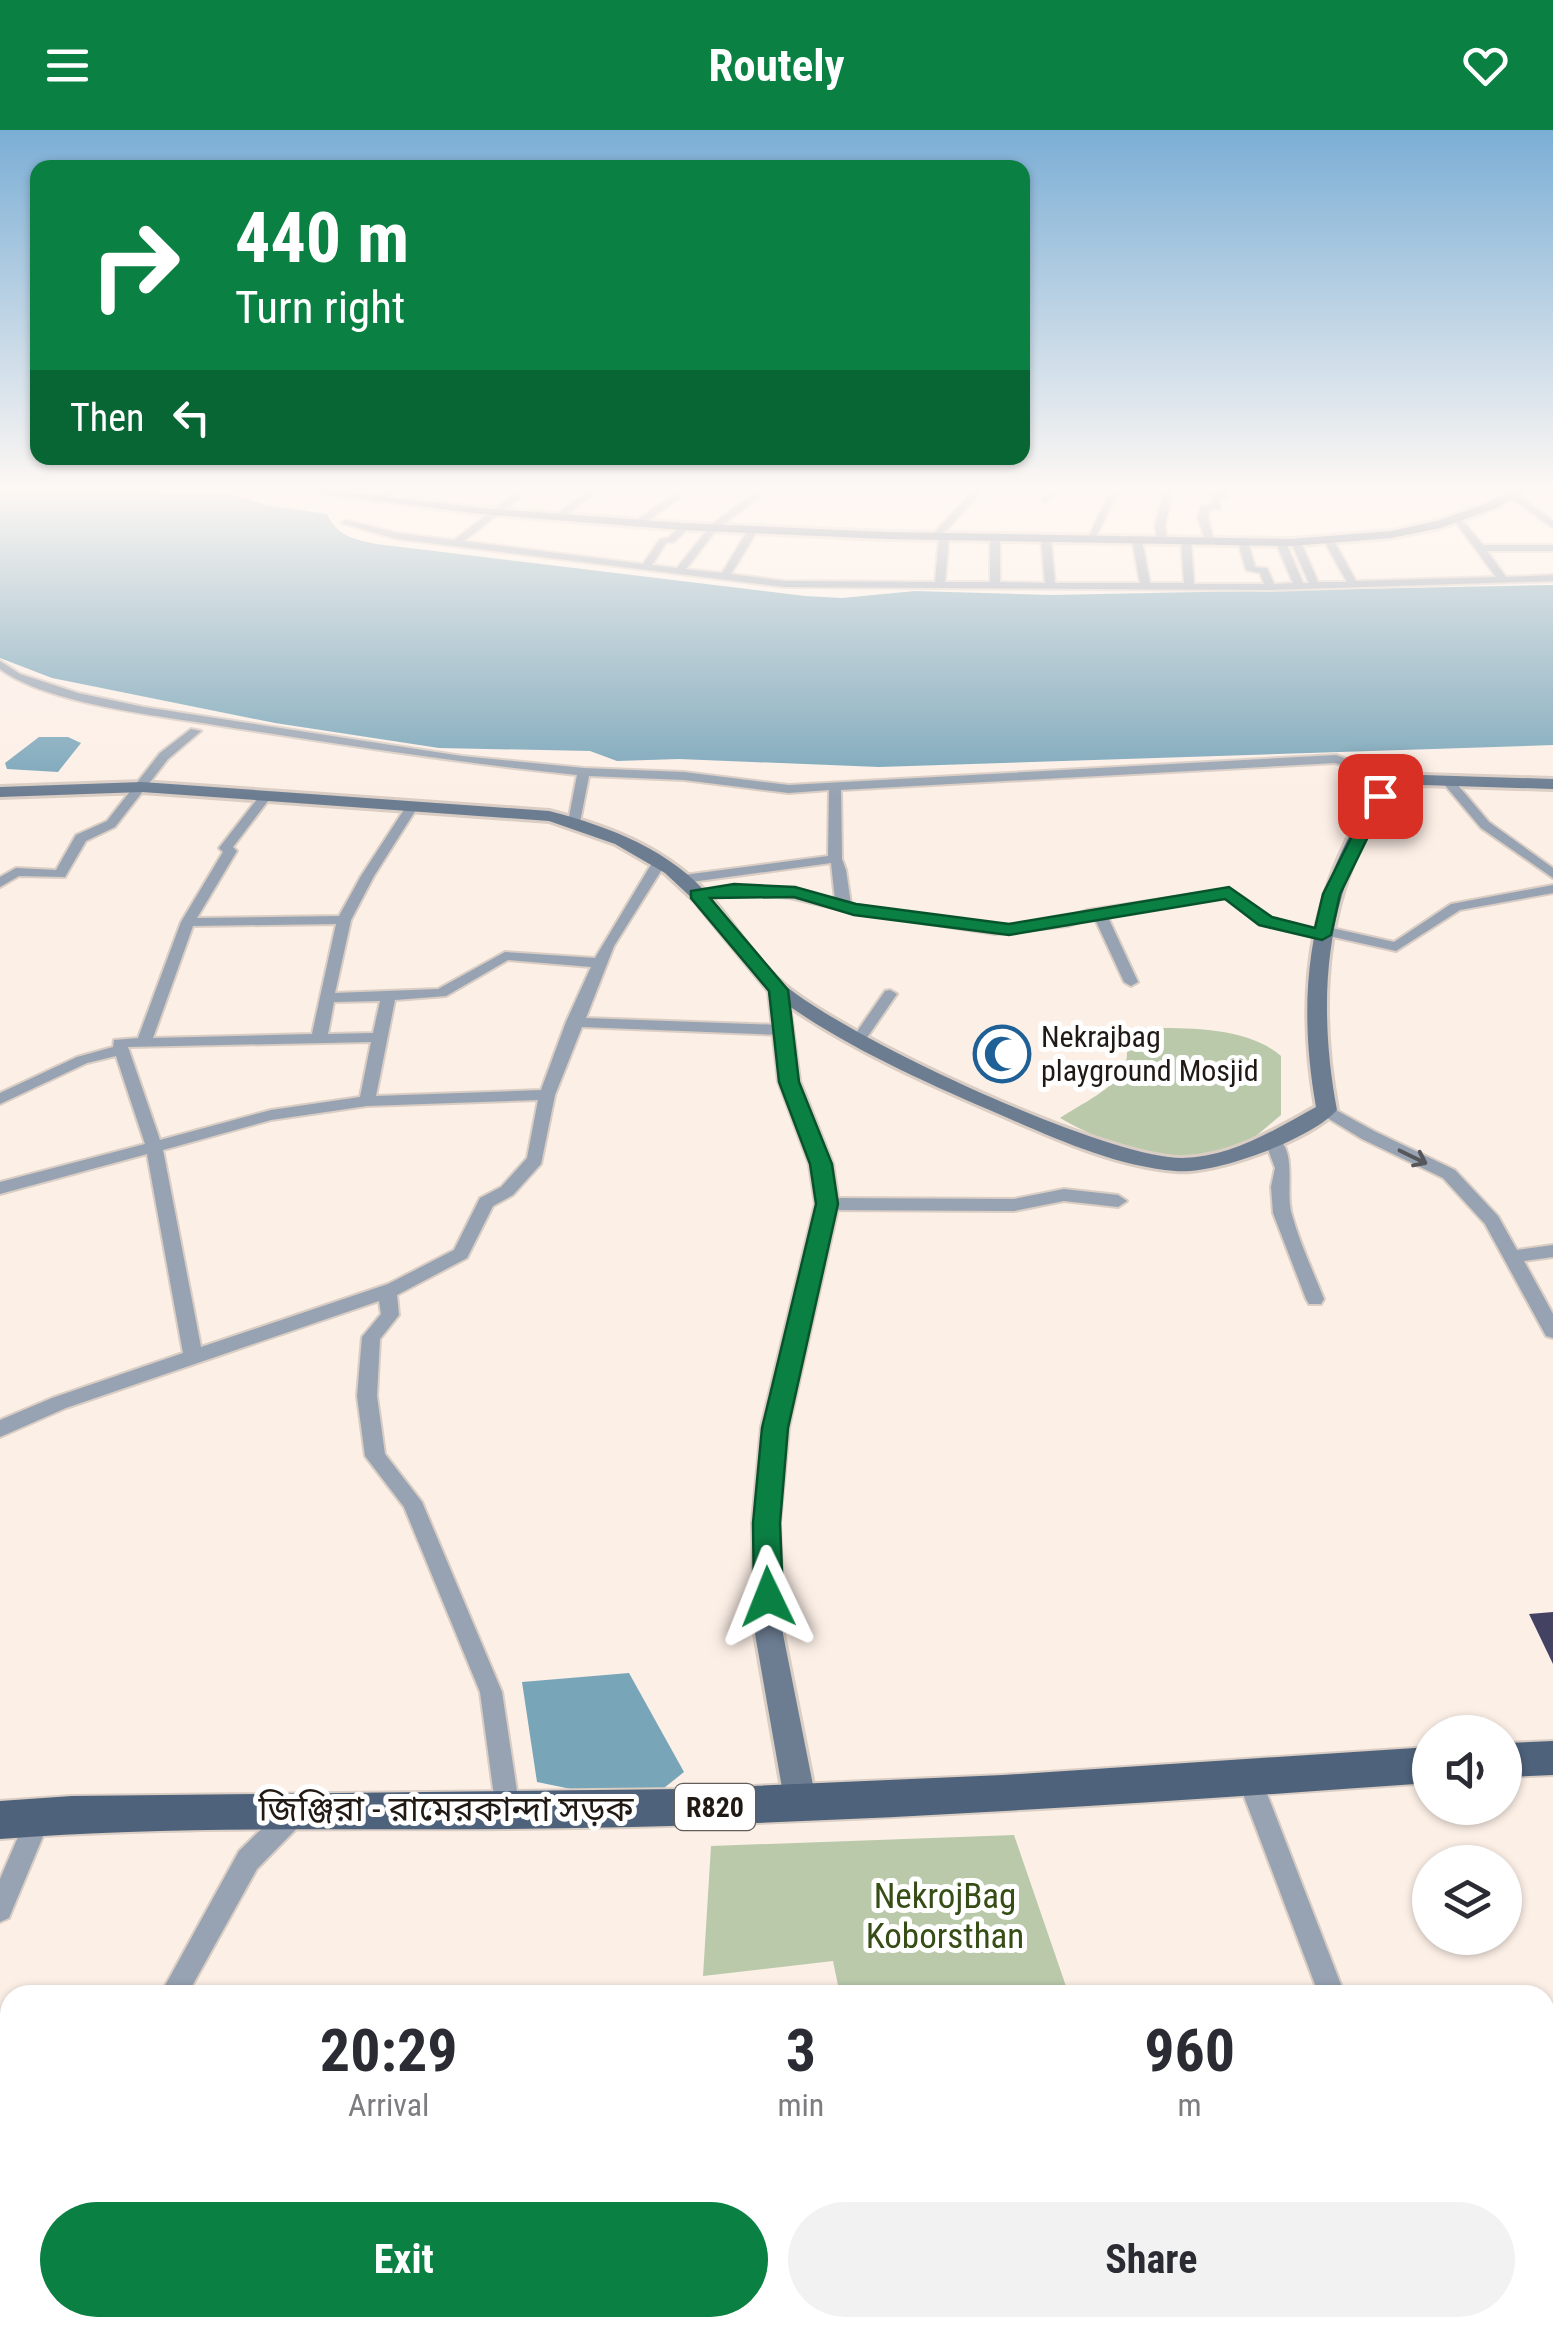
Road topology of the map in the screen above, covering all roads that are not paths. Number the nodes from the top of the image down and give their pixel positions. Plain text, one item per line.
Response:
1 (0, 664) edge
2 (195, 731) dead end
3 (584, 772) junction
4 (1447, 780) junction
5 (1404, 782) junction
6 (1553, 784) edge
7 (142, 787) junction
8 (835, 787) junction
9 (0, 792) edge
10 (265, 797) junction
11 (414, 806) junction
12 (574, 822) junction
13 (836, 859) junction
14 (658, 864) junction
15 (1553, 874) edge
16 (684, 879) junction
17 (0, 883) edge
18 (1553, 889) edge
19 (698, 894) junction
20 (846, 908) junction
21 (1100, 913) junction
22 (344, 920) junction
23 (188, 922) junction
24 (1323, 932) junction
25 (600, 963) junction
26 (1131, 982) dead end
27 (778, 990) junction
28 (890, 994) dead end
29 (388, 996) junction
30 (327, 998) junction
31 (574, 1022) junction
32 (780, 1030) junction
33 (382, 1037) junction
34 (319, 1038) junction
35 (859, 1039) junction
36 (144, 1042) junction
37 (121, 1050) junction
38 (547, 1096) junction
39 (0, 1099) edge
40 (367, 1101) junction
41 (1319, 1114) junction
42 (1272, 1140) junction
43 (154, 1146) junction
44 (0, 1188) edge
45 (1118, 1201) dead end
46 (827, 1204) junction
47 (1553, 1251) edge
48 (1510, 1257) junction
49 (388, 1291) junction
50 (1315, 1300) dead end
51 (1553, 1331) edge
52 (194, 1359) junction
53 (0, 1429) edge
54 (1553, 1758) edge
55 (1522, 1759) edge
56 (1412, 1766) edge
57 (1249, 1778) junction
58 (801, 1805) junction
59 (301, 1808) junction
60 (508, 1812) junction
61 (40, 1816) junction
62 (0, 1820) edge
63 (0, 1909) edge
64 (179, 1985) edge
65 (1328, 1985) edge

1 - 3 street
2 - 7 street
3 - 8 street
3 - 12 street
4 - 5 street
4 - 6 street
4 - 15 street
5 - 8 street
5 - 24 street
7 - 9 street
7 - 10 street
7 - 17 street
8 - 13 street
10 - 11 street
10 - 23 street
11 - 12 street
11 - 22 street
12 - 14 street
13 - 16 street
13 - 20 street
14 - 16 street
14 - 25 street
16 - 19 street
18 - 24 street
19 - 20 street
19 - 27 street
20 - 21 street
21 - 24 street
21 - 26 street
22 - 23 street
22 - 30 street
23 - 36 street
24 - 41 street
25 - 29 street
25 - 31 street
27 - 32 street
27 - 35 street
28 - 35 street
29 - 30 street
29 - 33 street
30 - 34 street
31 - 32 street
31 - 38 street
32 - 46 street
33 - 34 street
33 - 40 street
34 - 36 street
35 - 42 street
36 - 37 street
37 - 39 street
37 - 43 street
38 - 40 street
38 - 49 street
40 - 43 street
41 - 42 street
41 -> 48 street
42 - 50 street
43 - 44 street
43 - 52 street
45 - 46 street
46 - 58 street
47 - 48 street
48 - 51 street
49 - 52 street
49 - 60 street
52 - 53 street
54 - 55 main road
56 - 57 main road, জিঞ্জিরা - রামেরকান্দা সড়ক / R820
57 - 58 main road, জিঞ্জিরা - রামেরকান্দা সড়ক / R820
57 - 65 street
58 - 60 main road, জিঞ্জিরা - রামেরকান্দা সড়ক / R820
59 - 60 main road, জিঞ্জিরা - রামেরকান্দা সড়ক / R820
59 - 61 main road, জিঞ্জিরা - রামেরকান্দা সড়ক / R820
59 - 64 street
61 - 62 main road, জিঞ্জিরা - রামেরকান্দা সড়ক / R820
61 - 63 street

